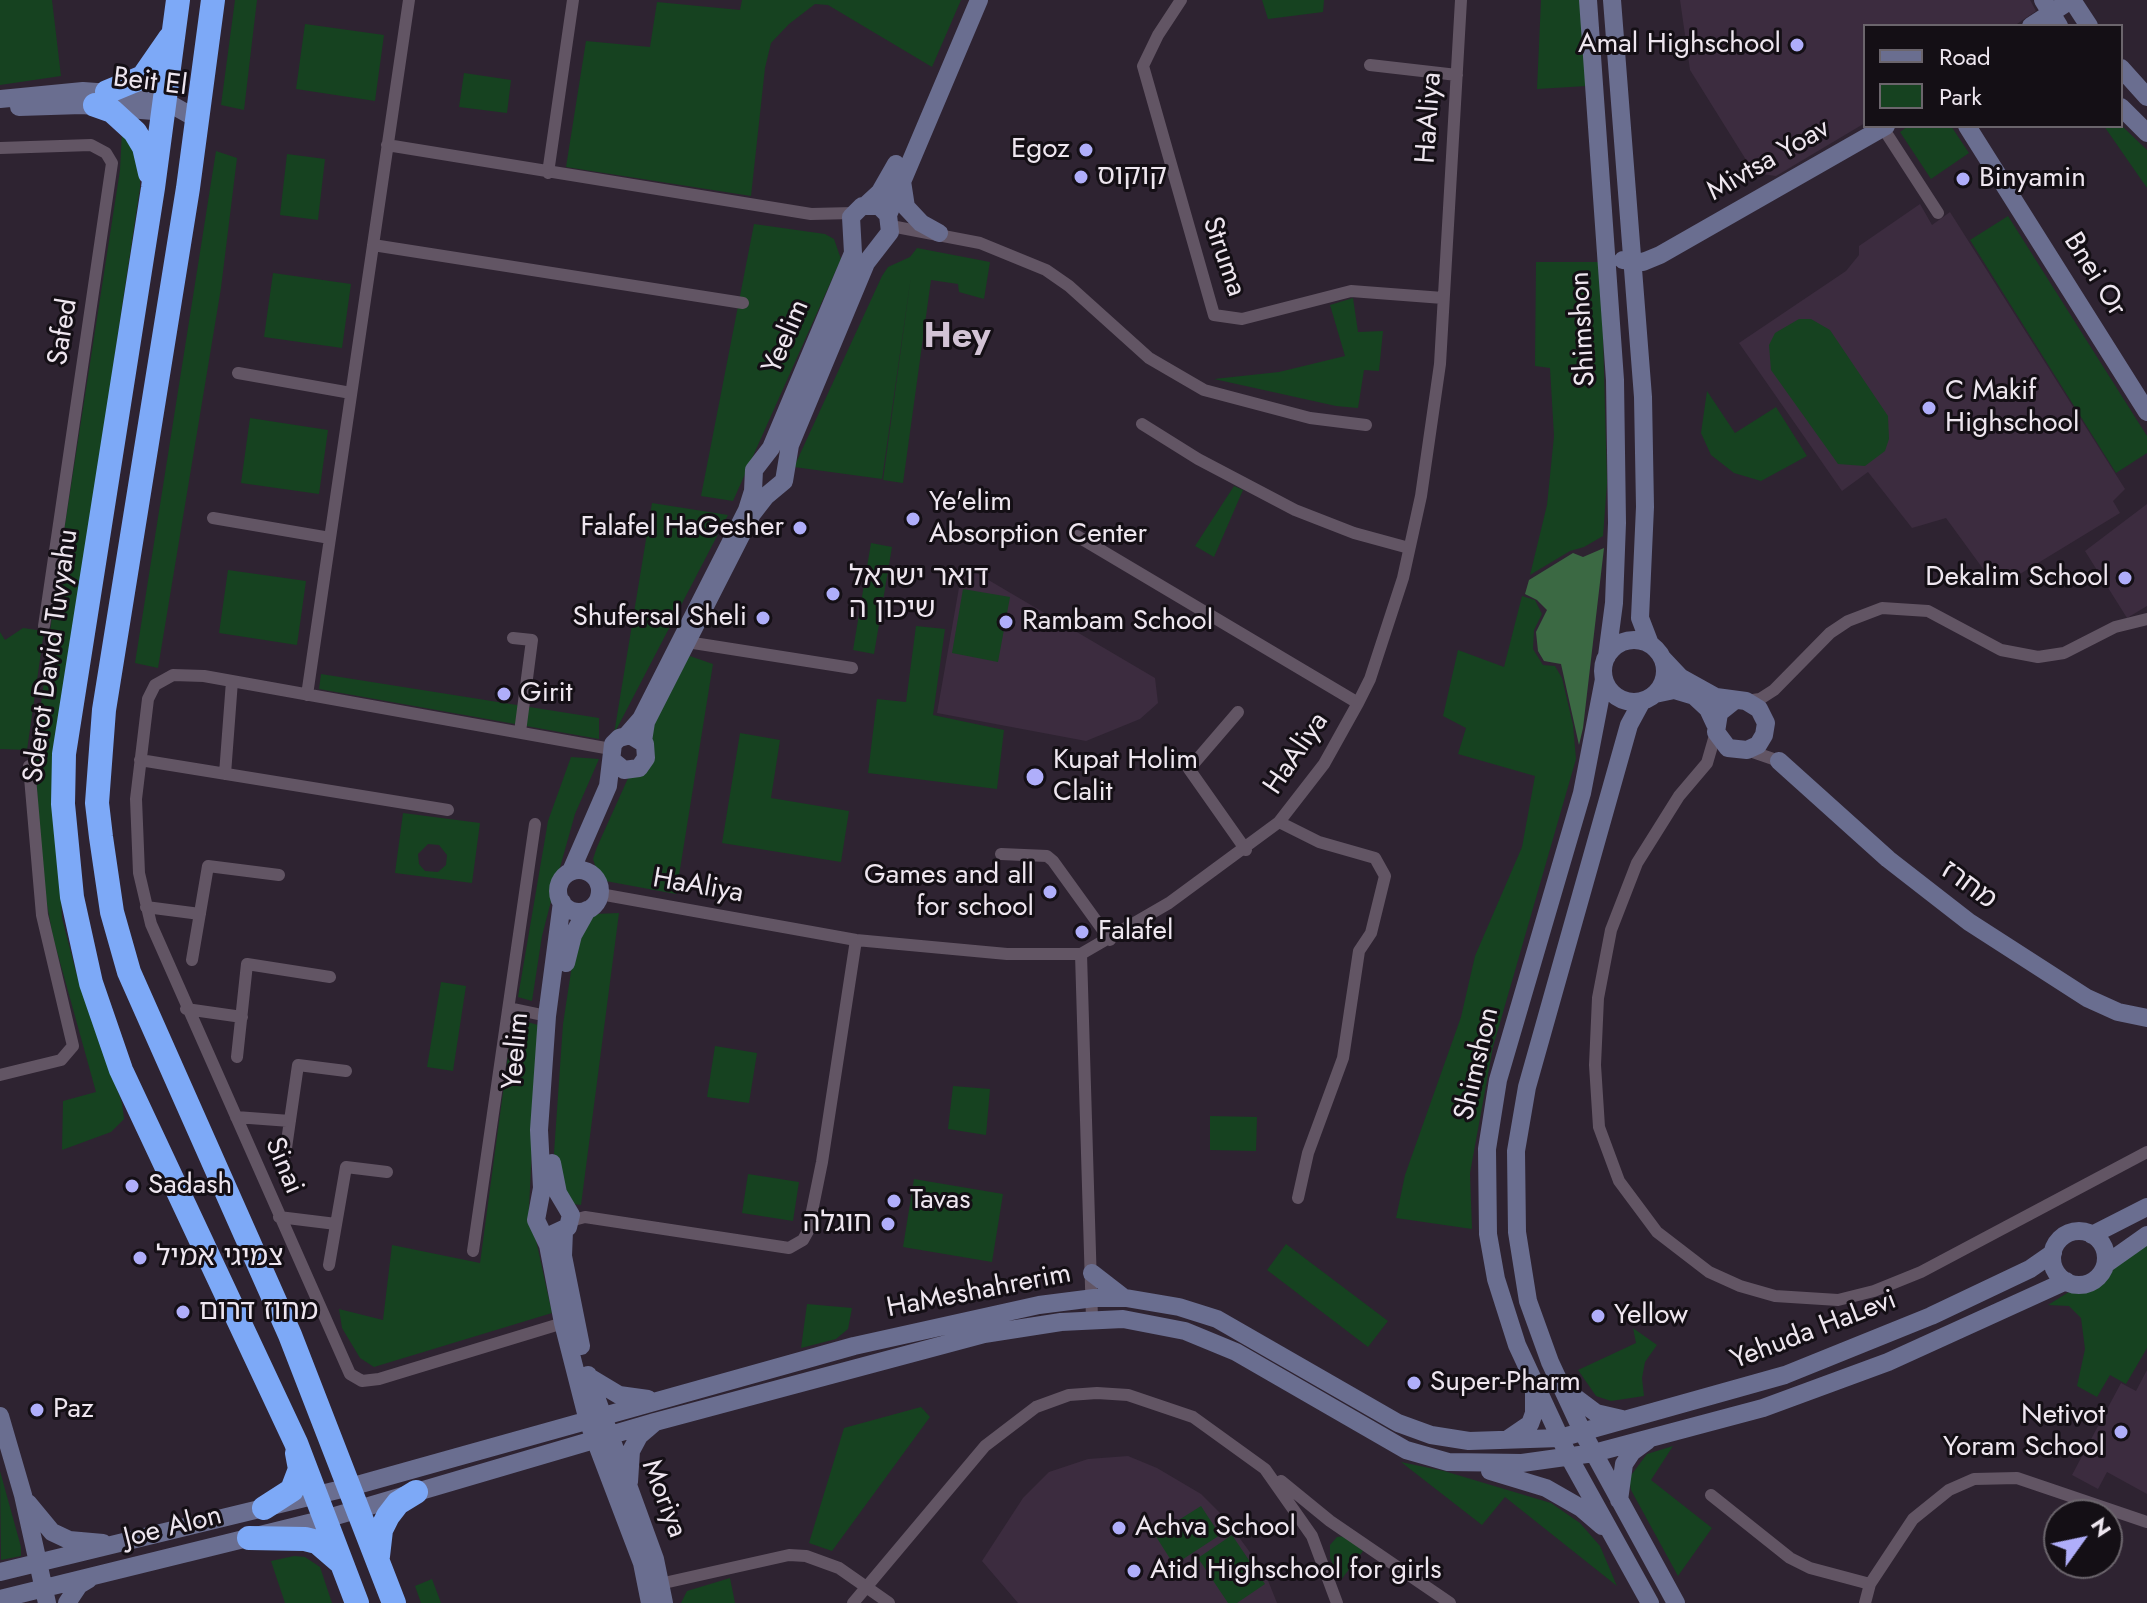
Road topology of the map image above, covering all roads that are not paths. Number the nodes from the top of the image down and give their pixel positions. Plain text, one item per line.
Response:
1 (178, 0) edge
2 (213, 0) edge
3 (409, 0) edge
4 (573, 0) edge
5 (968, 0) edge
6 (979, 0) edge
7 (1181, 0) edge
8 (1461, 0) edge
9 (1588, 0) edge
10 (1612, 0) edge
11 (2072, 0) edge
12 (2051, 13) edge
13 (2034, 24) edge
14 (2088, 24) edge
15 (174, 29) junction
16 (1370, 65) dead end
17 (2123, 70) edge
18 (1457, 75) junction
19 (2147, 97) edge
20 (0, 99) edge
21 (101, 99) junction
22 (164, 106) junction
23 (0, 109) edge
24 (2123, 109) edge
25 (197, 119) junction
26 (1882, 128) edge
27 (1885, 128) edge
28 (1968, 128) edge
29 (2147, 133) edge
30 (387, 145) junction
31 (0, 148) edge
32 (548, 173) junction
33 (902, 175) junction
34 (153, 188) junction
35 (1938, 213) dead end
36 (855, 220) junction
37 (890, 220) junction
38 (939, 233) junction
39 (879, 244) junction
40 (373, 245) junction
41 (1631, 256) junction
42 (1608, 257) junction
43 (1443, 298) junction
44 (743, 303) dead end
45 (238, 373) dead end
46 (351, 393) junction
47 (2147, 412) edge
48 (1142, 424) dead end
49 (1366, 425) dead end
50 (762, 460) junction
51 (784, 468) junction
52 (755, 479) junction
53 (773, 490) junction
54 (213, 518) dead end
55 (1077, 536) dead end
56 (330, 538) junction
57 (1409, 548) junction
58 (2147, 619) edge
59 (44, 626) dead end
60 (513, 638) dead end
61 (687, 642) junction
62 (1650, 644) junction
63 (1607, 656) junction
64 (1663, 659) junction
65 (852, 668) dead end
66 (1604, 679) junction
67 (232, 681) junction
68 (1774, 690) junction
69 (307, 695) junction
70 (1649, 698) junction
71 (1740, 701) junction
72 (1358, 703) junction
73 (1238, 712) dead end
74 (1765, 725) junction
75 (1716, 728) junction
76 (520, 732) junction
77 (635, 738) junction
78 (1743, 751) junction
79 (612, 755) junction
80 (140, 760) junction
81 (1779, 761) junction
82 (1707, 763) junction
83 (29, 766) dead end
84 (631, 771) junction
85 (225, 774) junction
86 (448, 810) dead end
87 (1279, 822) junction
88 (535, 824) dead end
89 (1246, 850) junction
90 (1001, 854) dead end
91 (571, 871) junction
92 (279, 875) dead end
93 (593, 875) junction
94 (600, 894) junction
95 (562, 902) junction
96 (146, 907) junction
97 (587, 910) junction
98 (200, 914) junction
99 (856, 940) junction
100 (1110, 940) junction
101 (1081, 954) junction
102 (192, 960) dead end
103 (330, 977) dead end
104 (509, 1008) junction
105 (186, 1009) junction
106 (547, 1016) junction
107 (242, 1017) junction
108 (2147, 1018) edge
109 (237, 1057) dead end
110 (346, 1071) dead end
111 (0, 1075) edge
112 (236, 1117) junction
113 (290, 1121) junction
114 (2147, 1152) edge
115 (285, 1155) dead end
116 (387, 1172) dead end
117 (1298, 1198) dead end
118 (562, 1201) junction
119 (540, 1204) junction
120 (2147, 1207) edge
121 (279, 1217) junction
122 (336, 1224) junction
123 (567, 1226) junction
124 (542, 1230) junction
125 (2092, 1235) junction
126 (2147, 1235) edge
127 (473, 1251) dead end
128 (2053, 1253) junction
129 (2106, 1264) junction
130 (329, 1265) dead end
131 (1092, 1273) junction
132 (2066, 1281) junction
133 (1094, 1298) junction
134 (1126, 1298) junction
135 (1092, 1319) junction
136 (563, 1323) junction
137 (1556, 1375) junction
138 (589, 1377) junction
139 (1533, 1379) junction
140 (663, 1400) junction
141 (0, 1417) edge
142 (594, 1419) junction
143 (1633, 1419) junction
144 (655, 1422) junction
145 (1583, 1433) junction
146 (602, 1438) junction
147 (1560, 1438) junction
148 (1650, 1439) junction
149 (1502, 1441) junction
150 (296, 1443) junction
151 (1594, 1453) junction
152 (1569, 1457) junction
153 (1448, 1462) junction
154 (1265, 1469) junction
155 (629, 1489) junction
156 (416, 1492) junction
157 (23, 1495) junction
158 (316, 1495) junction
159 (1711, 1495) dead end
160 (354, 1498) junction
161 (1619, 1500) junction
162 (264, 1508) junction
163 (325, 1519) junction
164 (1330, 1521) junction
165 (2147, 1522) edge
166 (249, 1538) junction
167 (1616, 1541) junction
168 (118, 1544) junction
169 (1318, 1551) junction
170 (378, 1562) junction
171 (342, 1564) junction
172 (38, 1565) junction
173 (0, 1572) edge
174 (92, 1576) junction
175 (1870, 1584) junction
176 (865, 1586) junction
177 (653, 1591) edge
178 (45, 1596) edge
179 (0, 1599) edge
180 (67, 1603) edge
181 (357, 1603) edge
182 (394, 1603) edge
183 (664, 1603) edge
184 (853, 1603) edge
185 (889, 1603) edge
186 (1337, 1603) edge
187 (1450, 1603) edge
188 (1650, 1603) edge
189 (1676, 1603) edge
190 (1865, 1603) edge

1 - 15 highway, Sderot David Tuvyahu
2 - 25 highway
3 - 30 street
4 - 32 street
5 - 36 main road, Yeelim
6 - 33 main road
7 - 43 street, Struma
8 - 18 street, HaAliya
9 - 42 main road, Shimshon
10 - 41 main road, Shimshon
11 - 12 main road
11 - 14 main road
12 - 13 main road
15 - 21 highway
15 - 22 highway, Sderot David Tuvyahu
16 - 18 street
17 - 19 main road
18 - 43 street, HaAliya
20 - 21 main road, Beit El
21 - 22 main road, Beit El
21 - 23 main road, Beit El
21 - 34 highway
22 - 25 main road, Beit El
22 - 34 highway, Sderot David Tuvyahu
24 - 29 main road
25 - 160 highway
26 - 41 main road, Mivtsa Yoav
27 - 35 street
28 - 47 main road, Bnei Or
30 - 32 street
30 - 40 street
31 - 59 street, Safed
32 - 36 street
33 - 37 main road
33 - 38 main road
34 - 150 highway, Sderot David Tuvyahu
36 - 37 main road
36 - 39 main road
36 - 50 main road, Yeelim
37 - 38 street
37 - 39 main road
38 - 49 street
39 - 51 main road, Yeelim
40 - 44 street
40 - 46 street
41 - 42 main road
41 - 62 main road, Shimshon
42 - 63 main road, Shimshon
43 - 57 street, HaAliya
45 - 46 street
46 - 56 street
48 - 57 street
50 - 51 main road
50 - 52 main road
51 - 53 main road
52 - 53 main road
52 - 77 main road
53 - 61 main road
54 - 56 street
55 - 72 street
56 - 69 street
57 - 72 street, HaAliya
58 - 68 street
60 - 76 street
61 - 65 street
61 - 77 main road
62 - 63 main road
62 - 64 main road
63 - 66 main road
64 - 70 main road
64 - 71 main road
66 - 70 main road
66 - 139 main road, Shimshon
67 - 69 street, Sinai
67 - 80 street, Sinai
67 - 85 street
68 - 71 street
68 - 74 street
69 - 76 street, Sinai
70 - 75 main road
70 - 137 main road, Shimshon
71 - 74 main road
71 - 75 main road
72 - 87 street, HaAliya
73 - 89 street
74 - 78 main road
74 - 81 street, מחרז
75 - 78 main road
75 - 82 street
76 - 79 street, Sinai
77 - 79 main road
77 - 84 main road
78 - 81 street, מחרז
78 - 82 street
79 - 84 main road
79 - 91 main road
80 - 85 street
80 - 96 street, Sinai
81 - 108 main road, מחרז
82 - 114 street
83 - 111 street
84 - 93 main road
85 - 86 street
87 - 89 street, HaAliya
87 - 117 street
88 - 104 street
89 - 100 street, HaAliya
90 - 100 street
91 - 93 main road
91 - 95 main road
92 - 98 street
93 - 94 main road
94 - 97 main road
94 - 99 street, HaAliya
95 - 97 main road
95 - 106 main road, Yeelim
96 - 98 street
96 - 105 street, Sinai
97 - 118 main road, Yeelim
98 - 102 street
99 - 101 street, HaAliya
99 - 123 street
100 - 101 street, HaAliya
101 - 131 street
103 - 107 street
104 - 106 street
104 - 127 street
105 - 107 street
105 - 112 street, Sinai
106 - 119 main road, Yeelim
107 - 109 street
110 - 113 street
112 - 113 street
112 - 121 street, Sinai
113 - 115 street
116 - 122 street
118 - 119 main road
118 - 123 main road
119 - 124 main road
120 - 125 main road
121 - 122 street
121 - 136 street, Sinai
122 - 130 street
123 - 124 main road
123 - 138 main road
124 - 136 main road
125 - 128 main road
125 - 129 main road
126 - 129 main road
128 - 132 main road
128 - 143 main road, Yehuda HaLevi
129 - 132 main road
131 - 133 street
131 - 134 main road
132 - 148 main road, Yehuda HaLevi
133 - 134 main road, HaMeshahrerim
133 - 135 street
133 - 140 main road, HaMeshahrerim
134 - 149 main road, HaMeshahrerim
135 - 144 main road, HaMeshahrerim
135 - 153 main road, HaMeshahrerim
136 - 142 main road
137 - 143 main road
137 - 145 main road, Shimshon
138 - 140 main road
138 - 142 main road
139 - 147 main road, Shimshon
139 - 149 main road
140 - 142 main road, HaMeshahrerim
141 - 157 main road
142 - 146 main road, Moriya
142 - 160 main road, HaMeshahrerim
143 - 145 main road, Yehuda HaLevi
144 - 146 main road, HaMeshahrerim
144 - 155 main road
145 - 147 main road, HaMeshahrerim
145 - 151 main road
146 - 155 main road, Moriya
146 - 156 main road, HaMeshahrerim
146 - 177 main road, Moriya
147 - 149 main road, HaMeshahrerim
147 - 152 main road, Shimshon
148 - 151 main road, Yehuda HaLevi
148 - 161 main road
150 - 158 highway, Sderot David Tuvyahu
150 - 162 highway
151 - 152 main road, HaMeshahrerim
151 - 161 main road
152 - 153 main road, HaMeshahrerim
152 - 167 main road
153 - 167 main road
154 - 164 street
154 - 169 street
154 - 176 street
155 - 177 main road, Moriya
156 - 160 main road, HaMeshahrerim
156 - 170 highway
157 - 168 main road
157 - 172 main road
158 - 160 main road, Joe Alon
158 - 162 main road, Joe Alon
158 - 163 highway, Sderot David Tuvyahu
159 - 175 street
160 - 163 main road, Joe Alon
160 - 170 highway
161 - 189 main road
162 - 168 main road, Joe Alon
163 - 166 main road, Joe Alon
163 - 171 highway, Sderot David Tuvyahu
164 - 169 street
164 - 187 street
165 - 175 street
166 - 171 highway
166 - 174 main road, Joe Alon
167 - 188 main road
168 - 172 main road, Joe Alon
169 - 186 street
170 - 182 highway
171 - 181 highway, Sderot David Tuvyahu
172 - 173 main road, Joe Alon
172 - 178 main road
174 - 178 main road, Joe Alon
174 - 180 main road
175 - 190 street
176 - 177 street
176 - 184 street
176 - 185 street
177 - 183 main road, Moriya
178 - 179 main road, Joe Alon

